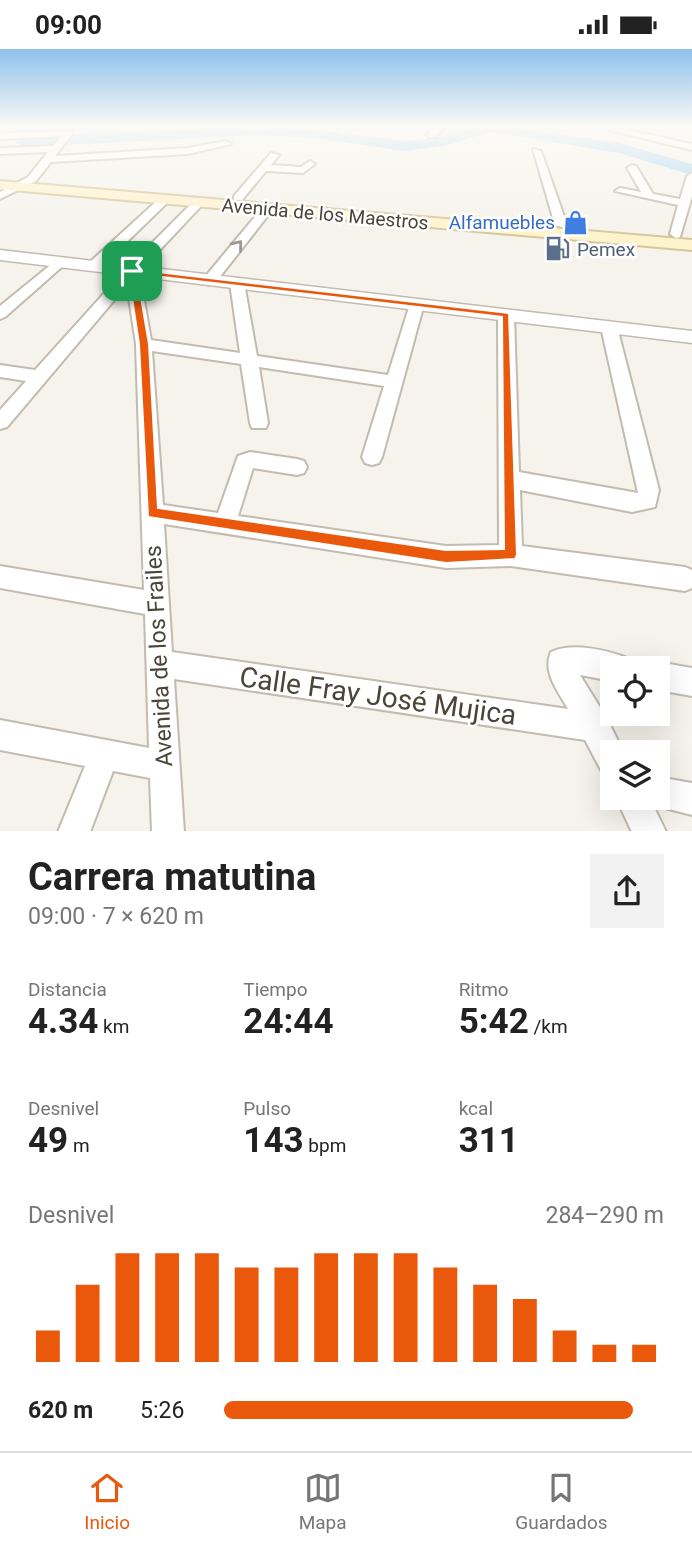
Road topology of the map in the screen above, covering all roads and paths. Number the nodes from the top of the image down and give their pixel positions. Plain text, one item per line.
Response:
1 (43, 163) edge
2 (267, 163) edge
3 (540, 163) edge
4 (310, 164) dead end
5 (263, 168) junction
6 (632, 168) dead end
7 (692, 176) edge
8 (0, 177) edge
9 (25, 183) junction
10 (0, 185) edge
11 (620, 191) dead end
12 (0, 196) edge
13 (649, 196) junction
14 (238, 198) junction
15 (164, 200) junction
16 (688, 202) edge
17 (198, 203) junction
18 (267, 209) junction
19 (561, 225) junction
20 (684, 235) edge
21 (692, 245) edge
22 (0, 255) edge
23 (59, 262) junction
24 (94, 266) junction
25 (132, 271) junction
26 (210, 280) junction
27 (237, 283) junction
28 (0, 289) edge
29 (24, 292) junction
30 (417, 304) junction
31 (0, 314) edge
32 (506, 315) junction
33 (609, 327) junction
34 (692, 337) edge
35 (144, 344) junction
36 (249, 358) junction
37 (0, 371) edge
38 (40, 377) junction
39 (394, 382) junction
40 (0, 422) edge
41 (259, 423) dead end
42 (372, 457) dead end
43 (297, 467) dead end
44 (510, 479) junction
45 (152, 513) junction
46 (225, 524) junction
47 (510, 555) junction
48 (0, 577) edge
49 (685, 579) dead end
50 (157, 604) junction
51 (160, 664) junction
52 (600, 665) edge
53 (670, 678) edge
54 (692, 682) edge
55 (596, 727) junction
56 (0, 735) edge
57 (602, 740) edge
58 (104, 757) junction
59 (164, 766) junction
60 (670, 794) edge
61 (692, 799) edge
62 (639, 810) edge
63 (74, 831) edge
64 (168, 831) edge
65 (650, 831) edge

1 - 9 street
2 - 5 street
3 - 19 street
4 - 5 street
5 - 14 street
6 - 13 street
7 - 16 street
8 - 9 main road, Avenida de los Maestros
9 - 10 main road, Avenida de los Maestros
9 - 12 street
9 - 14 main road, Avenida de los Maestros
9 - 15 main road, Avenida de los Maestros
11 - 13 street
13 - 16 street
14 - 19 main road, Avenida de los Maestros
15 - 17 main road, Avenida de los Maestros
15 - 24 street
16 - 20 street
17 - 18 main road, Avenida de los Maestros
17 - 25 street
18 - 21 main road, Avenida de los Maestros
26 -> 18 street
19 - 20 main road, Avenida de los Maestros
22 - 23 street
23 - 24 street
23 - 29 street
24 - 25 street
25 - 26 street
25 - 35 street, Avenida de los Frailes
25 - 38 street
26 - 27 street
27 - 30 street
27 - 36 street
28 - 29 street
29 - 31 street
30 - 32 street
30 - 39 street
32 - 33 street
32 - 44 street
33 - 34 street
33 - 44 street
35 - 36 street
35 - 45 street, Avenida de los Frailes
36 - 39 street
36 - 41 street
37 - 38 street
38 - 40 street
39 - 42 street
43 - 46 street
44 - 47 street
45 - 46 street
45 - 50 street, Avenida de los Frailes
46 - 47 street
47 - 49 street
48 - 50 street
50 - 51 street, Avenida de los Frailes
51 - 55 street, Calle Fray José Mujica
51 - 59 street, Avenida de los Frailes
52 - 55 street
53 - 54 street
55 - 57 street
56 - 58 street
58 - 59 street
58 - 63 street
59 - 64 street, Avenida de los Frailes
60 - 61 street
62 - 65 street

